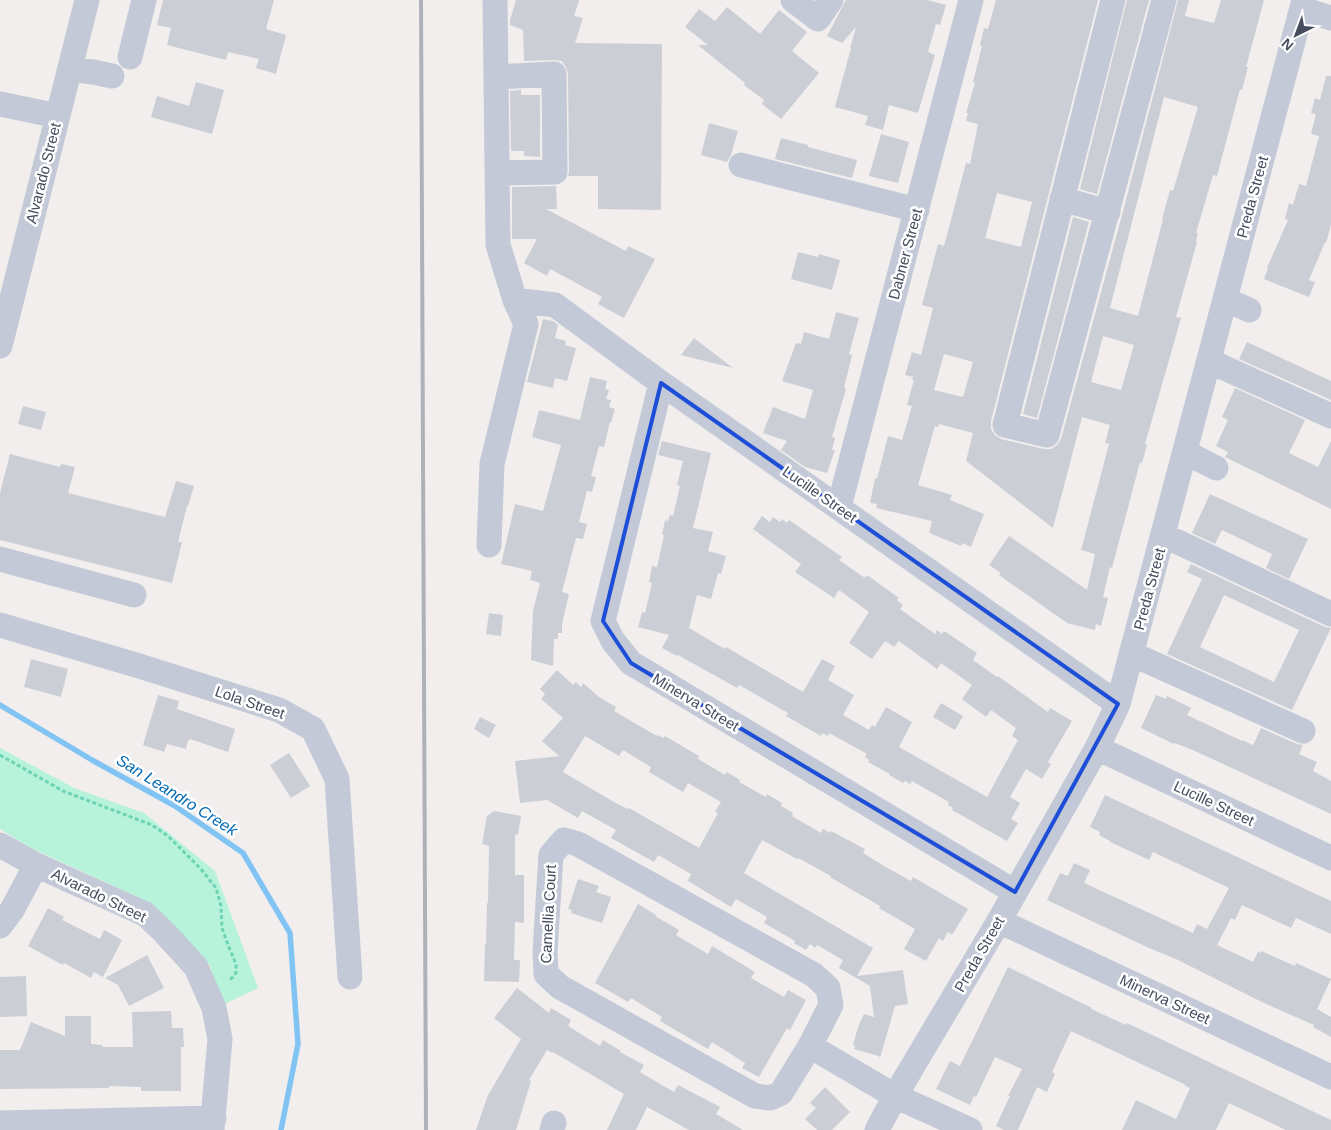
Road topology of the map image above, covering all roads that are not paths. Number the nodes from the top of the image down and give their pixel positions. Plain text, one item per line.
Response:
1 (87, 0) edge
2 (144, 0) edge
3 (495, 0) edge
4 (793, 0) edge
5 (831, 0) edge
6 (971, 0) edge
7 (1113, 0) edge
8 (1164, 0) edge
9 (1303, 4) edge
10 (1331, 18) edge
11 (130, 57) dead end
12 (70, 70) junction
13 (112, 76) dead end
14 (496, 76) junction
15 (0, 104) edge
16 (58, 116) junction
17 (741, 165) dead end
18 (498, 173) junction
19 (1062, 200) junction
20 (917, 210) junction
21 (1108, 212) junction
22 (1225, 299) junction
23 (515, 300) junction
24 (1249, 310) dead end
25 (3, 318) edge
26 (0, 346) edge
27 (1209, 361) junction
28 (661, 383) junction
29 (1331, 416) edge
30 (1185, 452) junction
31 (1216, 468) dead end
32 (840, 508) junction
33 (1163, 535) junction
34 (489, 545) dead end
35 (0, 559) edge
36 (134, 595) dead end
37 (1331, 614) edge
38 (0, 625) edge
39 (1132, 654) junction
40 (1118, 704) junction
41 (1302, 731) dead end
42 (1097, 748) junction
43 (0, 845) edge
44 (1331, 858) edge
45 (36, 865) junction
46 (1015, 892) junction
47 (999, 921) junction
48 (0, 926) edge
49 (350, 977) dead end
50 (810, 1046) junction
51 (1331, 1077) edge
52 (895, 1096) junction
53 (0, 1123) edge
54 (213, 1124) edge
55 (877, 1130) edge
56 (970, 1130) edge

1 - 12 street, Alvarado Street
2 - 11 street
3 - 14 street
4 - 5 street
6 - 20 street, Dabner Street
7 - 19 street
8 - 21 street
9 - 10 street
9 - 22 street, Preda Street
12 - 13 street
12 - 16 street, Alvarado Street
14 - 18 street
14 - 18 street
15 - 16 street
16 - 25 street, Alvarado Street
17 - 20 street
18 - 23 street
19 - 21 street
19 - 21 street
20 - 32 street, Dabner Street
22 - 24 street
22 - 27 street, Preda Street
23 - 28 street, Lucille Street
23 - 34 street
25 - 26 street, Alvarado Street
27 - 29 street
27 - 30 street, Preda Street
28 - 32 street, Lucille Street
28 - 46 street, Minerva Street
30 - 31 street
30 - 33 street, Preda Street
32 - 40 street, Lucille Street
33 - 37 street
33 - 39 street, Preda Street
35 - 36 street
38 - 49 street, Lola Street
39 - 40 street, Preda Street
39 - 41 street
40 - 42 street, Preda Street
42 - 44 street, Lucille Street
42 - 46 street, Preda Street
43 - 45 street, Alvarado Street
45 - 48 street
45 - 54 street, Alvarado Street
46 - 47 street, Preda Street
47 - 51 street, Minerva Street
47 - 52 street, Preda Street
50 - 50 street, Camellia Court
50 - 52 street
52 - 55 street, Preda Street
52 - 56 street
53 - 54 street

